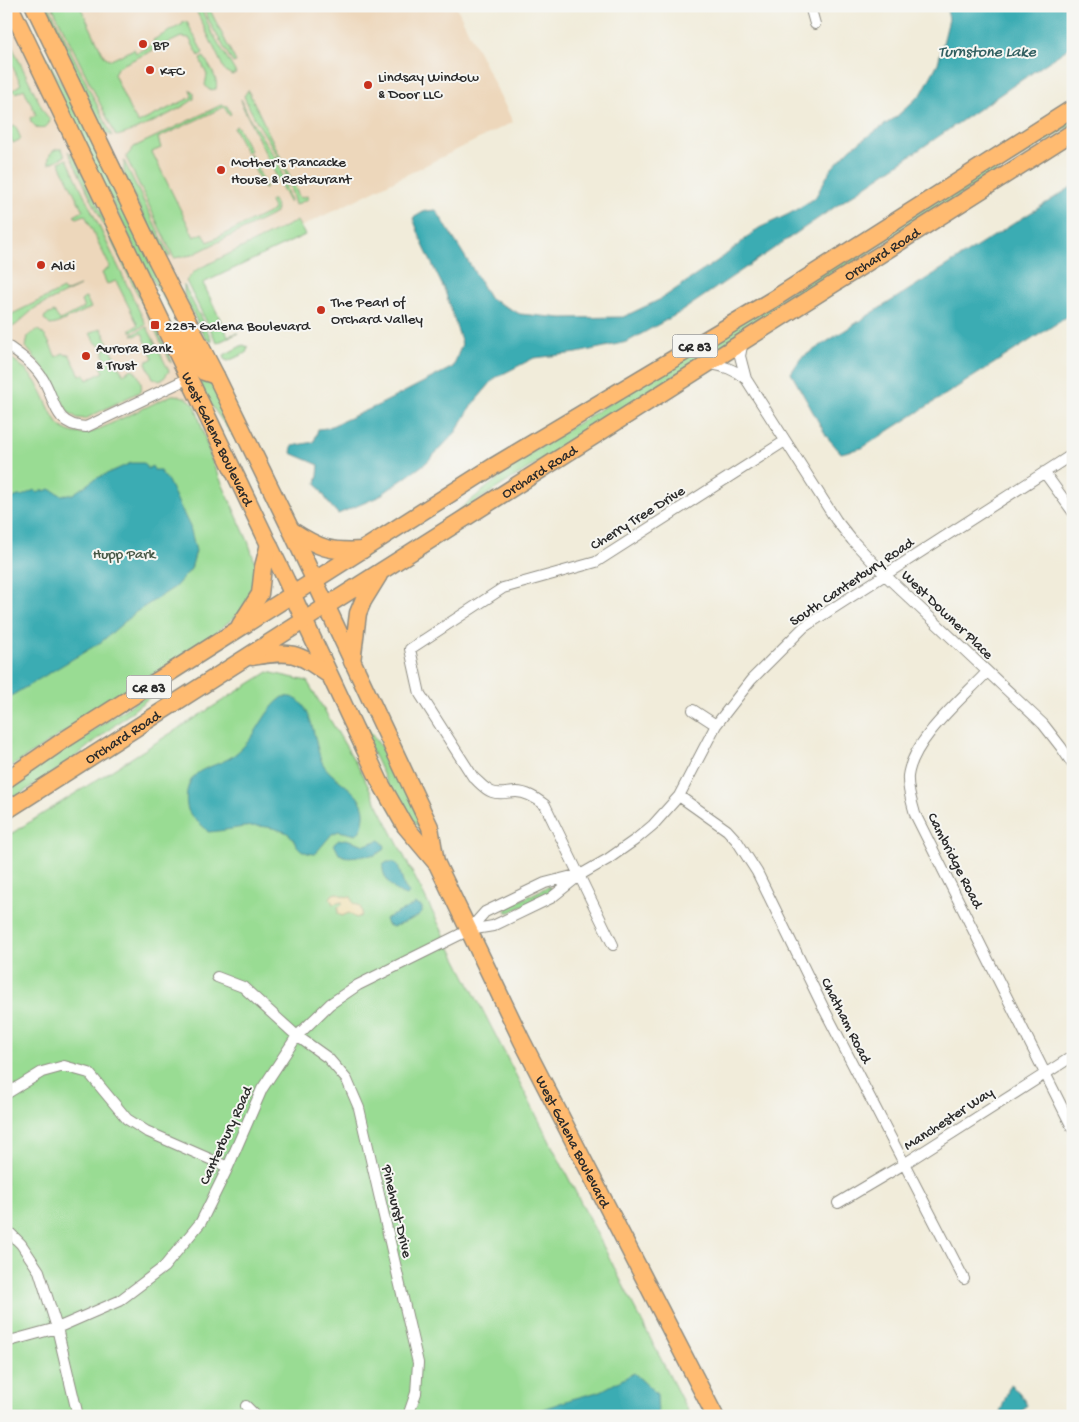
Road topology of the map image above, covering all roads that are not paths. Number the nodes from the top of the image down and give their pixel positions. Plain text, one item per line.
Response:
1 (10, 6) edge
2 (34, 6) edge
3 (810, 6) edge
4 (815, 24) dead end
5 (1073, 108) edge
6 (1073, 132) edge
7 (163, 322) junction
8 (743, 341) junction
9 (6, 345) edge
10 (709, 364) junction
11 (216, 376) junction
12 (190, 378) junction
13 (746, 379) junction
14 (785, 441) junction
15 (1073, 454) edge
16 (1044, 472) junction
17 (1073, 512) edge
18 (291, 530) junction
19 (270, 544) junction
20 (365, 550) junction
21 (381, 572) junction
22 (885, 575) junction
23 (315, 581) junction
24 (293, 595) junction
25 (327, 606) junction
26 (304, 620) junction
27 (236, 631) junction
28 (245, 658) junction
29 (352, 662) junction
30 (987, 672) junction
31 (329, 675) junction
32 (693, 710) dead end
33 (716, 725) junction
34 (1073, 765) edge
35 (6, 780) edge
36 (679, 796) junction
37 (6, 811) edge
38 (436, 864) junction
39 (580, 875) junction
40 (469, 930) junction
41 (612, 944) dead end
42 (217, 977) dead end
43 (297, 1036) junction
44 (1073, 1056) edge
45 (1045, 1073) junction
46 (6, 1094) edge
47 (1073, 1129) edge
48 (904, 1164) junction
49 (228, 1167) junction
50 (838, 1203) dead end
51 (6, 1229) edge
52 (964, 1279) dead end
53 (57, 1328) junction
54 (6, 1342) edge
55 (246, 1406) dead end
56 (78, 1416) edge
57 (256, 1416) edge
58 (408, 1416) edge
59 (715, 1416) edge

1 - 7 main road, West Galena Boulevard
2 - 11 main road, West Galena Boulevard
3 - 4 street
5 - 20 main road, Orchard Road / CR 83
6 - 8 main road, Orchard Road / CR 83
7 - 11 main road
7 - 12 main road, West Galena Boulevard
8 - 10 main road, Orchard Road / CR 83
8 - 13 street, West Downer Place
9 - 12 street
10 - 13 street, West Downer Place
10 - 21 main road, Orchard Road / CR 83
11 - 18 main road, West Galena Boulevard
12 - 19 main road, West Galena Boulevard
13 - 14 street, West Downer Place
14 - 22 street, West Downer Place
14 - 39 street, Cherry Tree Drive
15 - 16 street, South Canterbury Road
16 - 17 street
16 - 22 street, South Canterbury Road
18 - 20 main road
18 - 23 main road, West Galena Boulevard
19 - 24 main road, West Galena Boulevard
19 - 27 main road
20 - 23 main road, Orchard Road / CR 83
21 - 25 main road, Orchard Road / CR 83
21 - 29 main road
22 - 30 street, West Downer Place
22 - 33 street, South Canterbury Road
23 - 24 main road, Orchard Road / CR 83
23 - 25 main road, West Galena Boulevard
24 - 26 main road, West Galena Boulevard
24 - 27 main road, Orchard Road / CR 83
25 - 26 main road, Orchard Road / CR 83
25 - 29 main road, West Galena Boulevard
26 - 28 main road, Orchard Road / CR 83
26 - 31 main road, West Galena Boulevard
27 - 35 main road, Orchard Road / CR 83
28 - 31 main road
28 - 37 main road, Orchard Road / CR 83
29 - 38 main road, West Galena Boulevard
30 - 34 street, West Downer Place
30 - 45 street, Cambridge Road
31 - 38 main road, West Galena Boulevard
32 - 33 street
33 - 36 street, South Canterbury Road
36 - 39 street, South Canterbury Road
36 - 48 street, Chatham Road
38 - 40 main road, West Galena Boulevard
39 - 40 street, South Canterbury Road
39 - 40 street, South Canterbury Road
39 - 41 street, Cherry Tree Drive
40 - 43 street, Canterbury Road
40 - 59 main road, West Galena Boulevard
42 - 43 street, Pinehurst Drive
43 - 49 street, Canterbury Road
43 - 58 street, Pinehurst Drive
44 - 45 street, Manchester Way
45 - 47 street, Cambridge Road
45 - 48 street, Manchester Way
46 - 49 street
48 - 50 street, Manchester Way
48 - 52 street, Chatham Road
49 - 53 street, Canterbury Road
51 - 53 street
53 - 54 street, Canterbury Road
53 - 56 street
55 - 57 street

